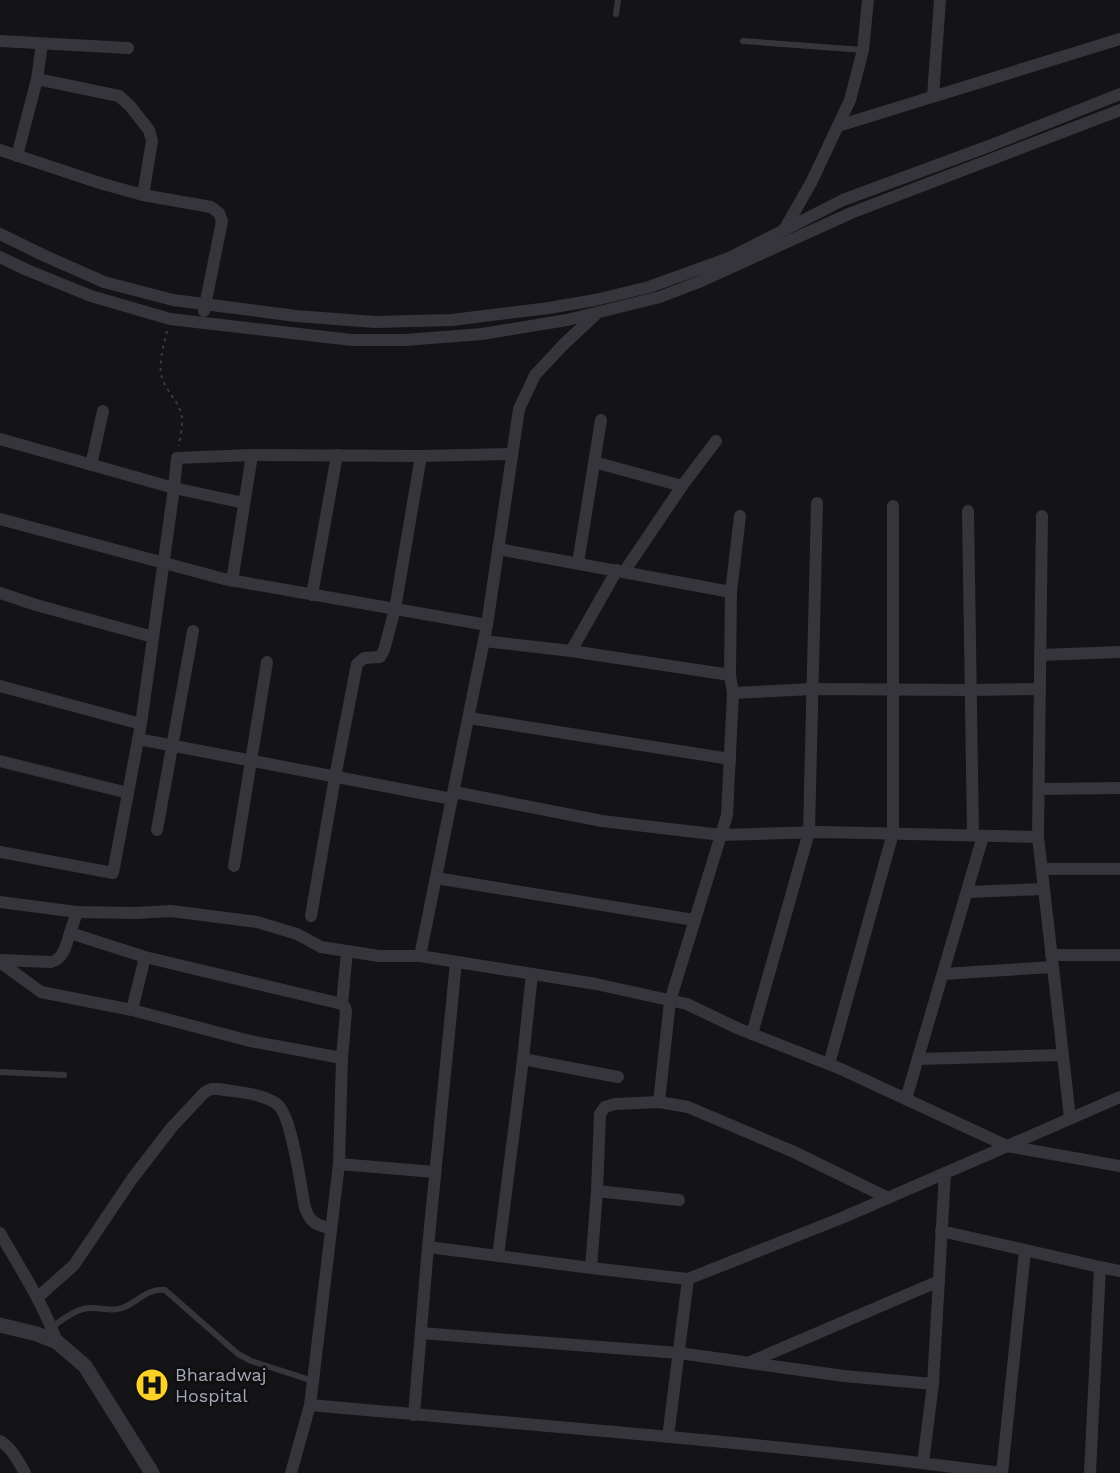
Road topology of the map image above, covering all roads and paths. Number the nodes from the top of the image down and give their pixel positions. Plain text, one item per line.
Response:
1 (618, 0) edge
2 (868, 0) edge
3 (940, 0) edge
4 (616, 15) dead end
5 (1120, 39) edge
6 (0, 41) edge
7 (743, 41) dead end
8 (42, 44) junction
9 (128, 48) dead end
10 (863, 50) junction
11 (37, 79) junction
12 (1120, 94) edge
13 (933, 96) junction
14 (1120, 110) edge
15 (838, 126) junction
16 (0, 150) edge
17 (17, 156) junction
18 (143, 195) junction
19 (0, 234) edge
20 (787, 236) junction
21 (0, 256) edge
22 (595, 300) junction
23 (206, 304) junction
24 (596, 314) junction
25 (170, 319) junction
26 (202, 323) junction
27 (103, 411) dead end
28 (601, 420) dead end
29 (0, 439) edge
30 (716, 441) dead end
31 (512, 454) junction
32 (252, 455) junction
33 (337, 455) junction
34 (421, 456) junction
35 (177, 458) junction
36 (594, 462) junction
37 (91, 465) junction
38 (682, 486) junction
39 (174, 488) junction
40 (244, 503) junction
41 (817, 503) dead end
42 (893, 506) dead end
43 (968, 511) dead end
44 (740, 516) dead end
45 (1042, 516) dead end
46 (0, 519) edge
47 (498, 549) junction
48 (163, 563) junction
49 (578, 564) junction
50 (620, 571) junction
51 (232, 581) junction
52 (731, 592) junction
53 (0, 593) edge
54 (312, 595) junction
55 (394, 609) junction
56 (487, 625) junction
57 (193, 631) dead end
58 (153, 637) junction
59 (484, 641) junction
60 (571, 651) junction
61 (1120, 652) edge
62 (1040, 655) junction
63 (267, 662) dead end
64 (730, 675) junction
65 (0, 686) edge
66 (813, 689) junction
67 (893, 689) junction
68 (1040, 689) junction
69 (970, 690) junction
70 (733, 693) junction
71 (469, 718) junction
72 (141, 724) junction
73 (138, 740) junction
74 (172, 746) junction
75 (730, 759) junction
76 (0, 761) edge
77 (250, 761) junction
78 (335, 777) junction
79 (1120, 788) edge
80 (1039, 789) junction
81 (128, 793) junction
82 (453, 795) junction
83 (157, 831) dead end
84 (809, 832) junction
85 (893, 834) junction
86 (721, 835) junction
87 (978, 835) junction
88 (1038, 837) junction
89 (0, 852) edge
90 (234, 866) dead end
91 (1042, 869) junction
92 (1120, 869) edge
93 (436, 878) junction
94 (1044, 888) junction
95 (967, 892) junction
96 (0, 902) edge
97 (77, 912) junction
98 (311, 916) dead end
99 (694, 920) junction
100 (70, 933) junction
101 (347, 951) junction
102 (1120, 955) edge
103 (420, 956) junction
104 (145, 957) junction
105 (0, 961) edge
106 (1052, 961) junction
107 (456, 962) junction
108 (532, 974) junction
109 (943, 974) junction
110 (670, 1001) junction
111 (342, 1004) junction
112 (132, 1010) junction
113 (752, 1034) junction
114 (1063, 1055) junction
115 (342, 1058) junction
116 (523, 1059) junction
117 (918, 1059) junction
118 (829, 1064) junction
119 (0, 1071) edge
120 (64, 1075) dead end
121 (618, 1077) dead end
122 (1120, 1097) edge
123 (906, 1099) junction
124 (659, 1102) junction
125 (1070, 1118) junction
126 (1007, 1146) junction
127 (339, 1164) junction
128 (1120, 1166) edge
129 (435, 1172) junction
130 (945, 1173) junction
131 (597, 1191) junction
132 (888, 1198) junction
133 (679, 1200) dead end
134 (331, 1229) junction
135 (941, 1230) junction
136 (0, 1233) edge
137 (428, 1247) junction
138 (1025, 1251) junction
139 (498, 1256) junction
140 (1100, 1267) junction
141 (591, 1268) junction
142 (1120, 1271) edge
143 (688, 1279) junction
144 (939, 1281) junction
145 (37, 1298) junction
146 (0, 1325) edge
147 (51, 1326) junction
148 (421, 1333) junction
149 (57, 1342) junction
150 (679, 1353) junction
151 (749, 1362) junction
152 (313, 1381) junction
153 (933, 1384) junction
154 (310, 1405) junction
155 (414, 1414) junction
156 (668, 1437) junction
157 (0, 1441) edge
158 (923, 1463) junction
159 (146, 1471) edge
160 (25, 1473) edge
161 (291, 1473) edge
162 (1002, 1473) edge
163 (1090, 1473) edge

1 - 4 lane
2 - 10 street
3 - 13 street
5 - 13 street
6 - 8 street
7 - 10 lane
8 - 9 street
8 - 11 street
10 - 15 street
11 - 17 street
11 - 18 street
12 - 20 street
13 - 15 street
14 - 20 street
15 - 20 street
16 - 17 street
17 - 18 street
18 - 23 street
19 - 23 street
20 - 22 street
20 - 24 street
21 - 25 street
22 - 23 street
22 - 24 street
23 - 26 street
24 - 26 street
24 - 31 street
25 - 26 street
25 - 35 path
27 - 37 street
28 - 36 street
29 - 37 street
30 - 38 street
31 - 34 street
31 - 47 street
32 - 33 street
32 - 35 street
32 - 40 street
33 - 34 street
33 - 54 street
34 - 55 street
35 - 39 street
36 - 38 street
36 - 49 street
37 - 39 street
38 - 50 street
39 - 40 street
39 - 48 street
40 - 51 street
41 - 66 street
42 - 67 street
43 - 69 street
44 - 52 street
45 - 62 street
46 - 48 street
47 - 49 street
47 - 56 street
48 - 51 street
48 - 58 street
49 - 50 street
50 - 52 street
50 - 60 street
51 - 54 street
52 - 64 street
53 - 58 street
54 - 55 street
55 - 56 street
55 - 78 street
56 - 59 street
57 - 74 street
58 - 72 street
59 - 60 street
59 - 71 street
60 - 64 street
61 - 62 street
62 - 68 street
63 - 77 street
64 - 70 street
65 - 72 street
66 - 67 street
66 - 70 street
66 - 84 street
67 - 69 street
67 - 85 street
68 - 69 street
68 - 80 street
69 - 87 street
70 - 75 street
71 - 75 street
71 - 82 street
72 - 73 street
73 - 74 street
73 - 81 street
74 - 77 street
74 - 83 street
75 - 86 street
76 - 81 street
77 - 78 street
77 - 90 street
78 - 82 street
78 - 98 street
79 - 80 street
80 - 88 street
81 - 89 street
82 - 86 street
82 - 93 street
84 - 85 street
84 - 86 street
84 - 113 street
85 - 87 street
85 - 118 street
86 - 99 street
87 - 88 street
87 - 95 street
88 - 91 street
91 - 92 street
91 - 94 street
93 - 99 street
93 - 103 street
94 - 95 street
94 - 106 street
95 - 109 street
96 - 97 street
97 - 100 street
97 - 101 street
99 - 110 street
100 - 104 street
100 - 105 street
101 - 103 street
101 - 111 street
102 - 106 street
103 - 107 street
104 - 111 street
104 - 112 street
105 - 112 street
106 - 109 street
106 - 114 street
107 - 108 street
107 - 129 street
108 - 110 street
108 - 116 street
109 - 117 street
110 - 113 street
110 - 124 street
111 - 115 street
112 - 115 street
113 - 118 street
114 - 117 street
114 - 125 street
115 - 127 street
116 - 121 street
116 - 139 street
117 - 123 street
118 - 123 street
119 - 120 lane
122 - 125 street
123 - 126 street
124 - 131 street
124 - 132 street
125 - 126 street
126 - 128 street
126 - 130 street
127 - 129 street
127 - 134 street
129 - 137 street
130 - 132 street
130 - 135 street
131 - 133 street
131 - 141 street
132 - 143 street
134 - 145 street
134 - 152 street
135 - 138 street
135 - 144 street
136 - 145 street
137 - 139 street
137 - 148 street
138 - 140 street
138 - 162 street
139 - 141 street
140 - 142 street
140 - 163 street
141 - 143 street
143 - 150 street
144 - 151 street
144 - 153 street
145 - 147 street
146 - 149 street
147 - 149 street
147 - 152 lane
148 - 150 street
148 - 155 street
149 - 159 street
150 - 151 street
150 - 156 street
151 - 153 street
152 - 154 street
153 - 158 street
154 - 155 street
154 - 161 street
155 - 156 street
156 - 158 street
157 - 160 street
158 - 162 street

